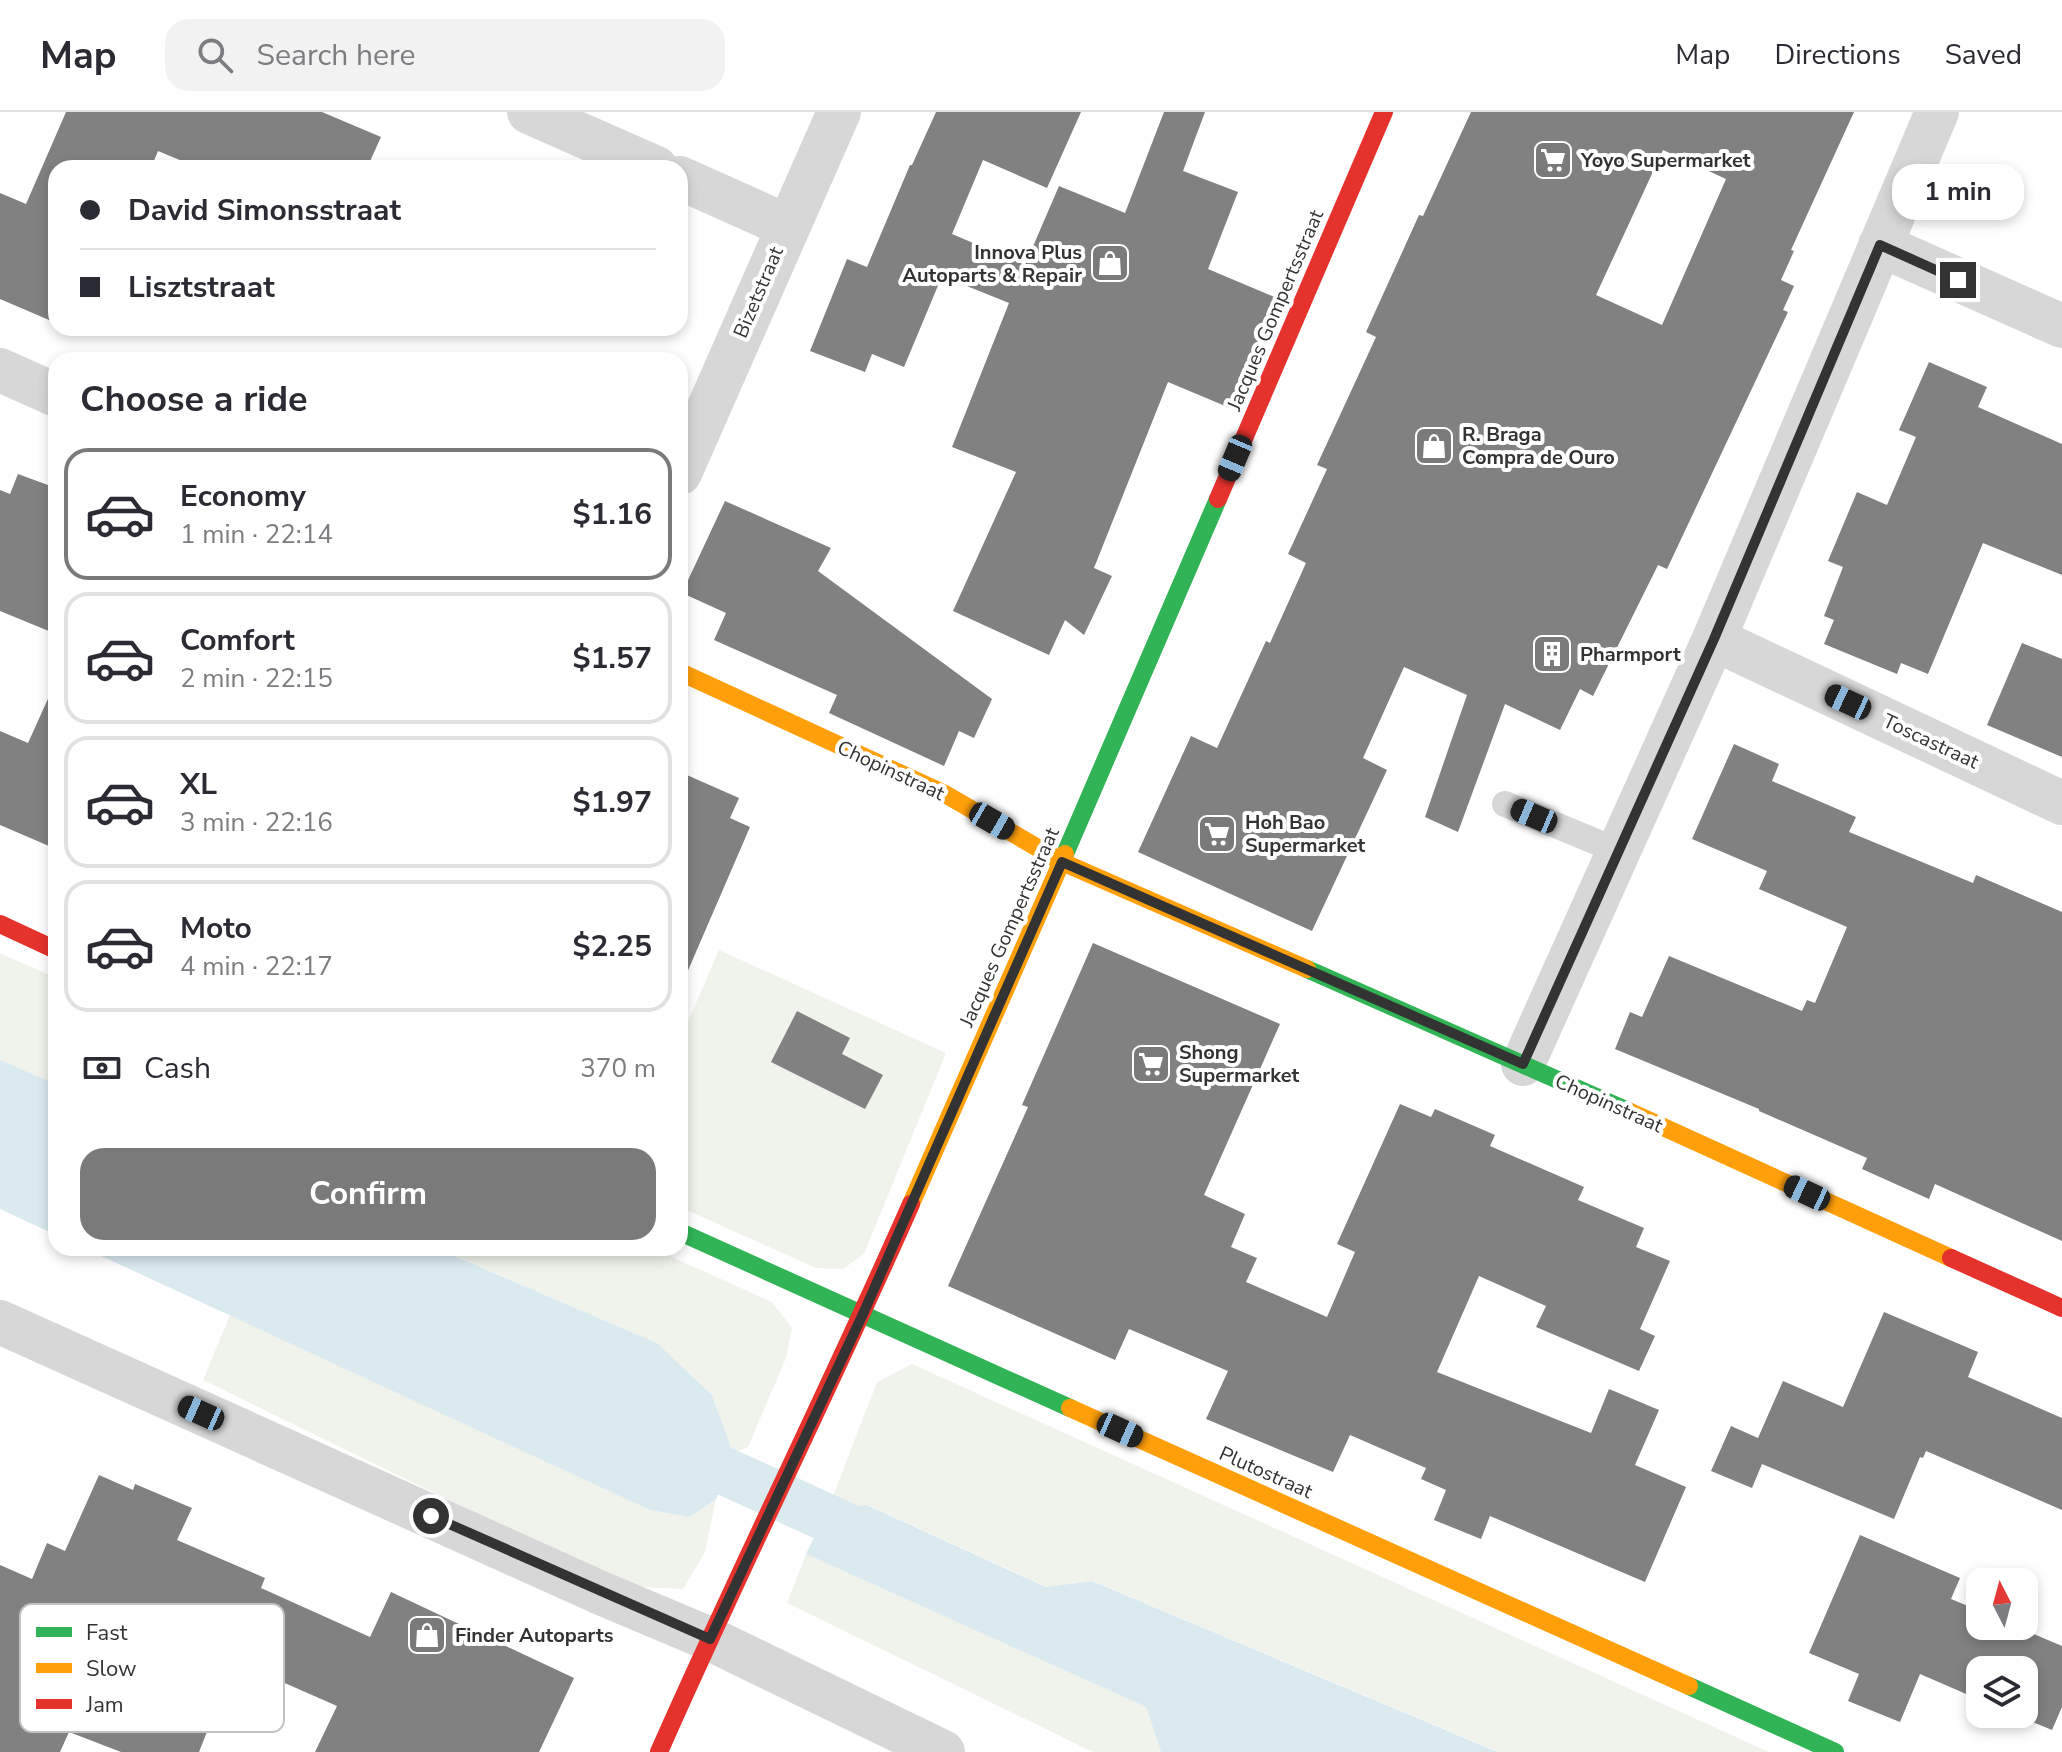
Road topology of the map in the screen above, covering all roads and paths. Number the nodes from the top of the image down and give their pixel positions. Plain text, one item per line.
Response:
1 (529, 112) edge
2 (839, 112) edge
3 (1384, 112) edge
4 (1937, 112) edge
5 (638, 160) edge
6 (688, 182) edge
7 (787, 226) junction
8 (1880, 245) junction
9 (2062, 326) edge
10 (0, 370) edge
11 (48, 391) edge
12 (688, 455) edge
13 (1714, 639) junction
14 (688, 676) edge
15 (2062, 803) edge
16 (1505, 804) dead end
17 (1618, 851) junction
18 (1062, 862) junction
19 (0, 924) edge
20 (48, 946) edge
21 (1523, 1064) junction
22 (688, 1236) edge
23 (2062, 1308) edge
24 (863, 1314) junction
25 (0, 1322) edge
26 (710, 1639) junction
27 (659, 1752) edge
28 (943, 1752) edge
29 (1835, 1752) edge

1 - 5 street
2 - 7 street, Bizetstraat
3 - 18 street, Jacques Gompertsstraat
4 - 8 street
6 - 7 street
7 - 12 street, Bizetstraat
8 - 9 street
8 - 13 street
10 - 11 street
13 - 15 street, Toscastraat
13 - 17 street
14 - 18 street, Chopinstraat
16 - 17 lane
17 - 21 street
18 - 21 street, Chopinstraat
18 - 24 street, Jacques Gompertsstraat
19 - 20 street
21 - 23 street, Chopinstraat
22 - 24 street, Plutostraat
24 - 26 street, Jacques Gompertsstraat
24 - 29 street, Plutostraat
25 - 26 street
26 - 27 street, Jacques Gompertsstraat
26 - 28 street

